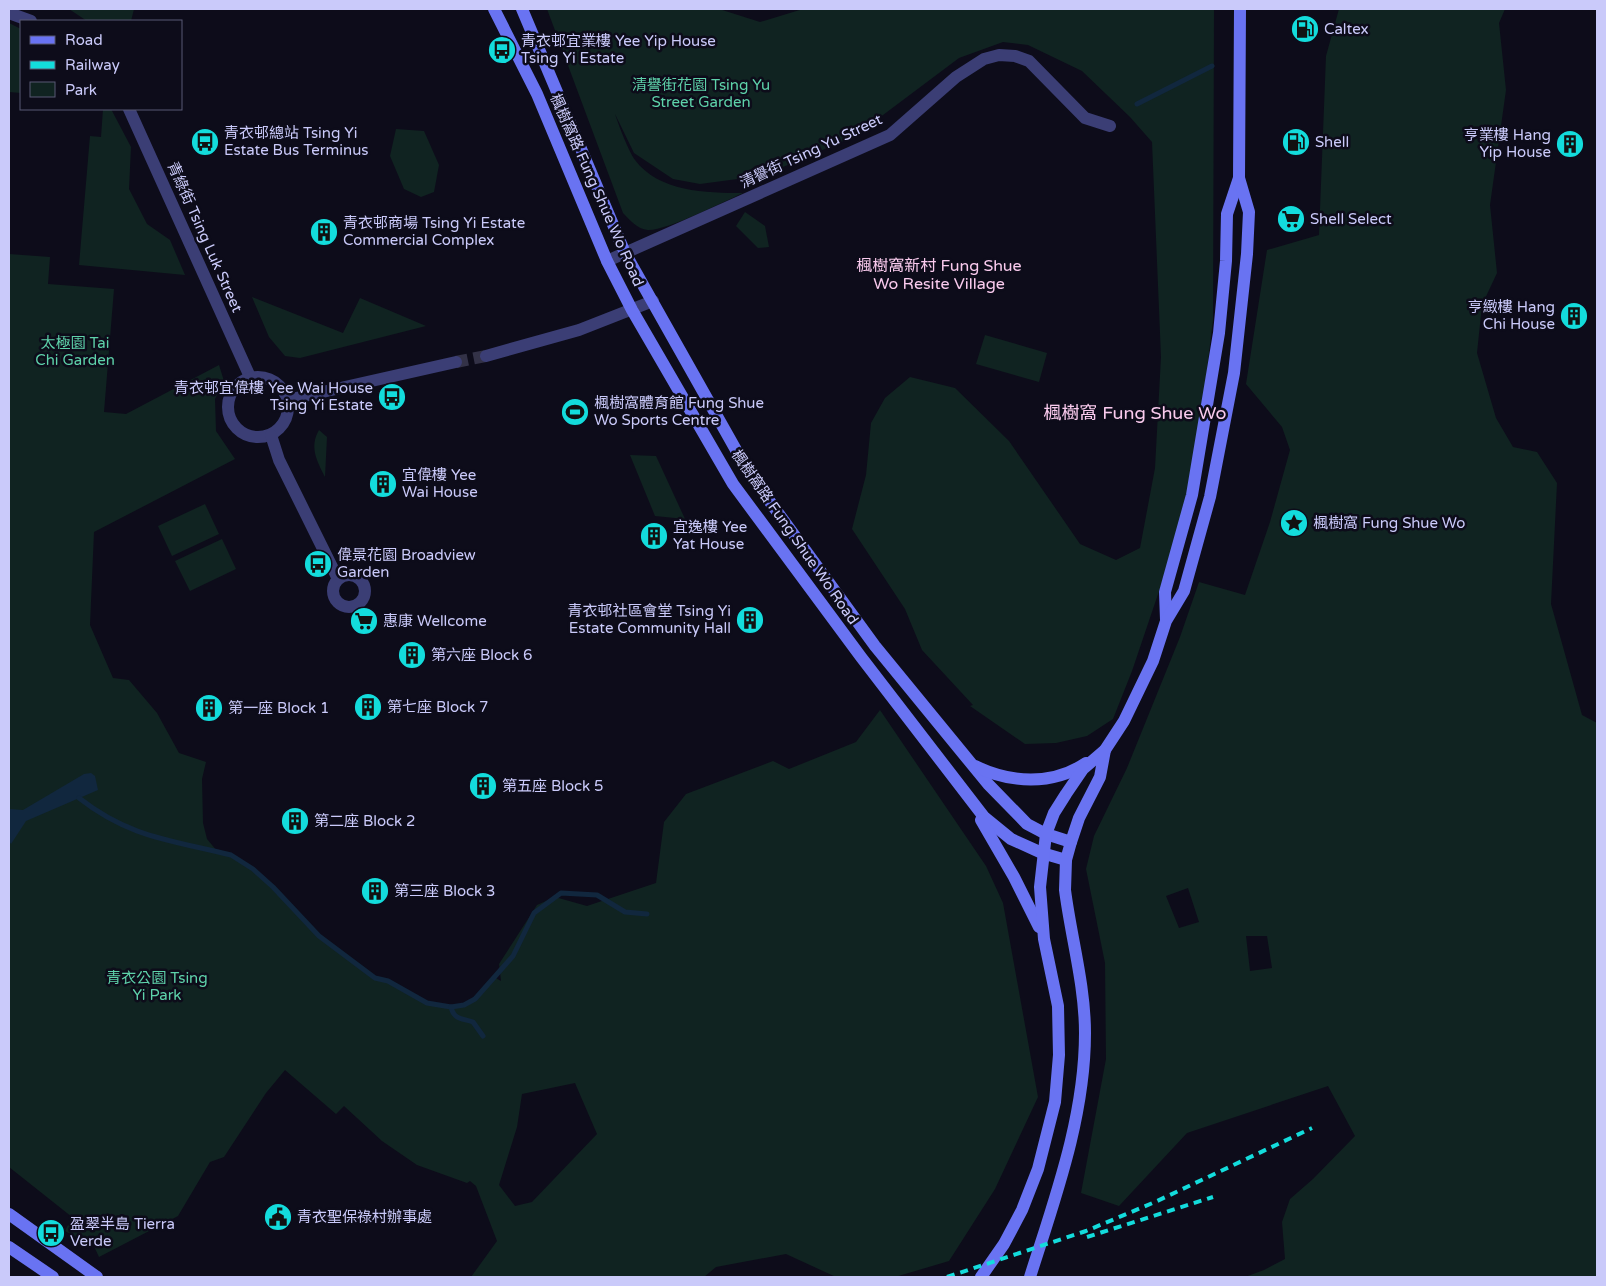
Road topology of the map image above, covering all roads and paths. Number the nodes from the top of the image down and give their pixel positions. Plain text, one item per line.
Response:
1 (494, 9) edge
2 (522, 9) edge
3 (1240, 9) edge
4 (9, 13) edge
5 (28, 20) edge
6 (129, 110) edge
7 (1110, 126) dead end
8 (1239, 178) junction
9 (626, 253) junction
10 (607, 261) junction
11 (653, 301) junction
12 (632, 310) junction
13 (486, 356) tunnel mouth
14 (456, 362) tunnel mouth
15 (251, 379) junction
16 (287, 400) junction
17 (271, 434) junction
18 (338, 579) dead end
19 (1166, 621) junction
20 (1105, 750) junction
21 (970, 763) junction
22 (964, 792) junction
23 (1046, 834) junction
24 (1071, 842) junction
25 (1042, 853) junction
26 (1066, 860) junction
27 (1044, 939) junction
28 (9, 1214) edge
29 (9, 1247) edge
30 (53, 1277) edge
31 (97, 1277) edge
32 (980, 1277) edge
33 (1030, 1277) edge

1 - 10 main road, 楓樹窩路 Fung Shue Wo Road
2 - 9 main road, 楓樹窩路 Fung Shue Wo Road
3 - 8 main road
4 - 5 street
6 - 15 street, 青綠街 Tsing Luk Street
7 - 9 street, 清譽街 Tsing Yu Street
8 - 19 main road
8 - 19 main road
9 - 10 street, 清譽街 Tsing Yu Street
9 - 11 main road, 楓樹窩路 Fung Shue Wo Road
10 - 12 main road, 楓樹窩路 Fung Shue Wo Road
11 - 12 street
11 - 21 main road, 楓樹窩路 Fung Shue Wo Road
12 - 13 street
12 - 22 main road, 楓樹窩路 Fung Shue Wo Road
14 - 16 street
15 - 16 street
15 - 17 street
16 - 17 street
17 - 18 street
19 - 20 main road
20 - 21 main road
20 - 23 main road
20 - 24 main road
21 - 23 main road, 楓樹窩路 Fung Shue Wo Road
22 - 25 main road, 楓樹窩路 Fung Shue Wo Road
22 - 27 main road
23 - 24 main road, 楓樹窩路 Fung Shue Wo Road
23 - 25 main road
24 - 26 main road
25 - 26 main road, 楓樹窩路 Fung Shue Wo Road
25 - 27 main road
26 - 33 main road
27 - 32 main road
28 - 31 main road
29 - 30 main road

